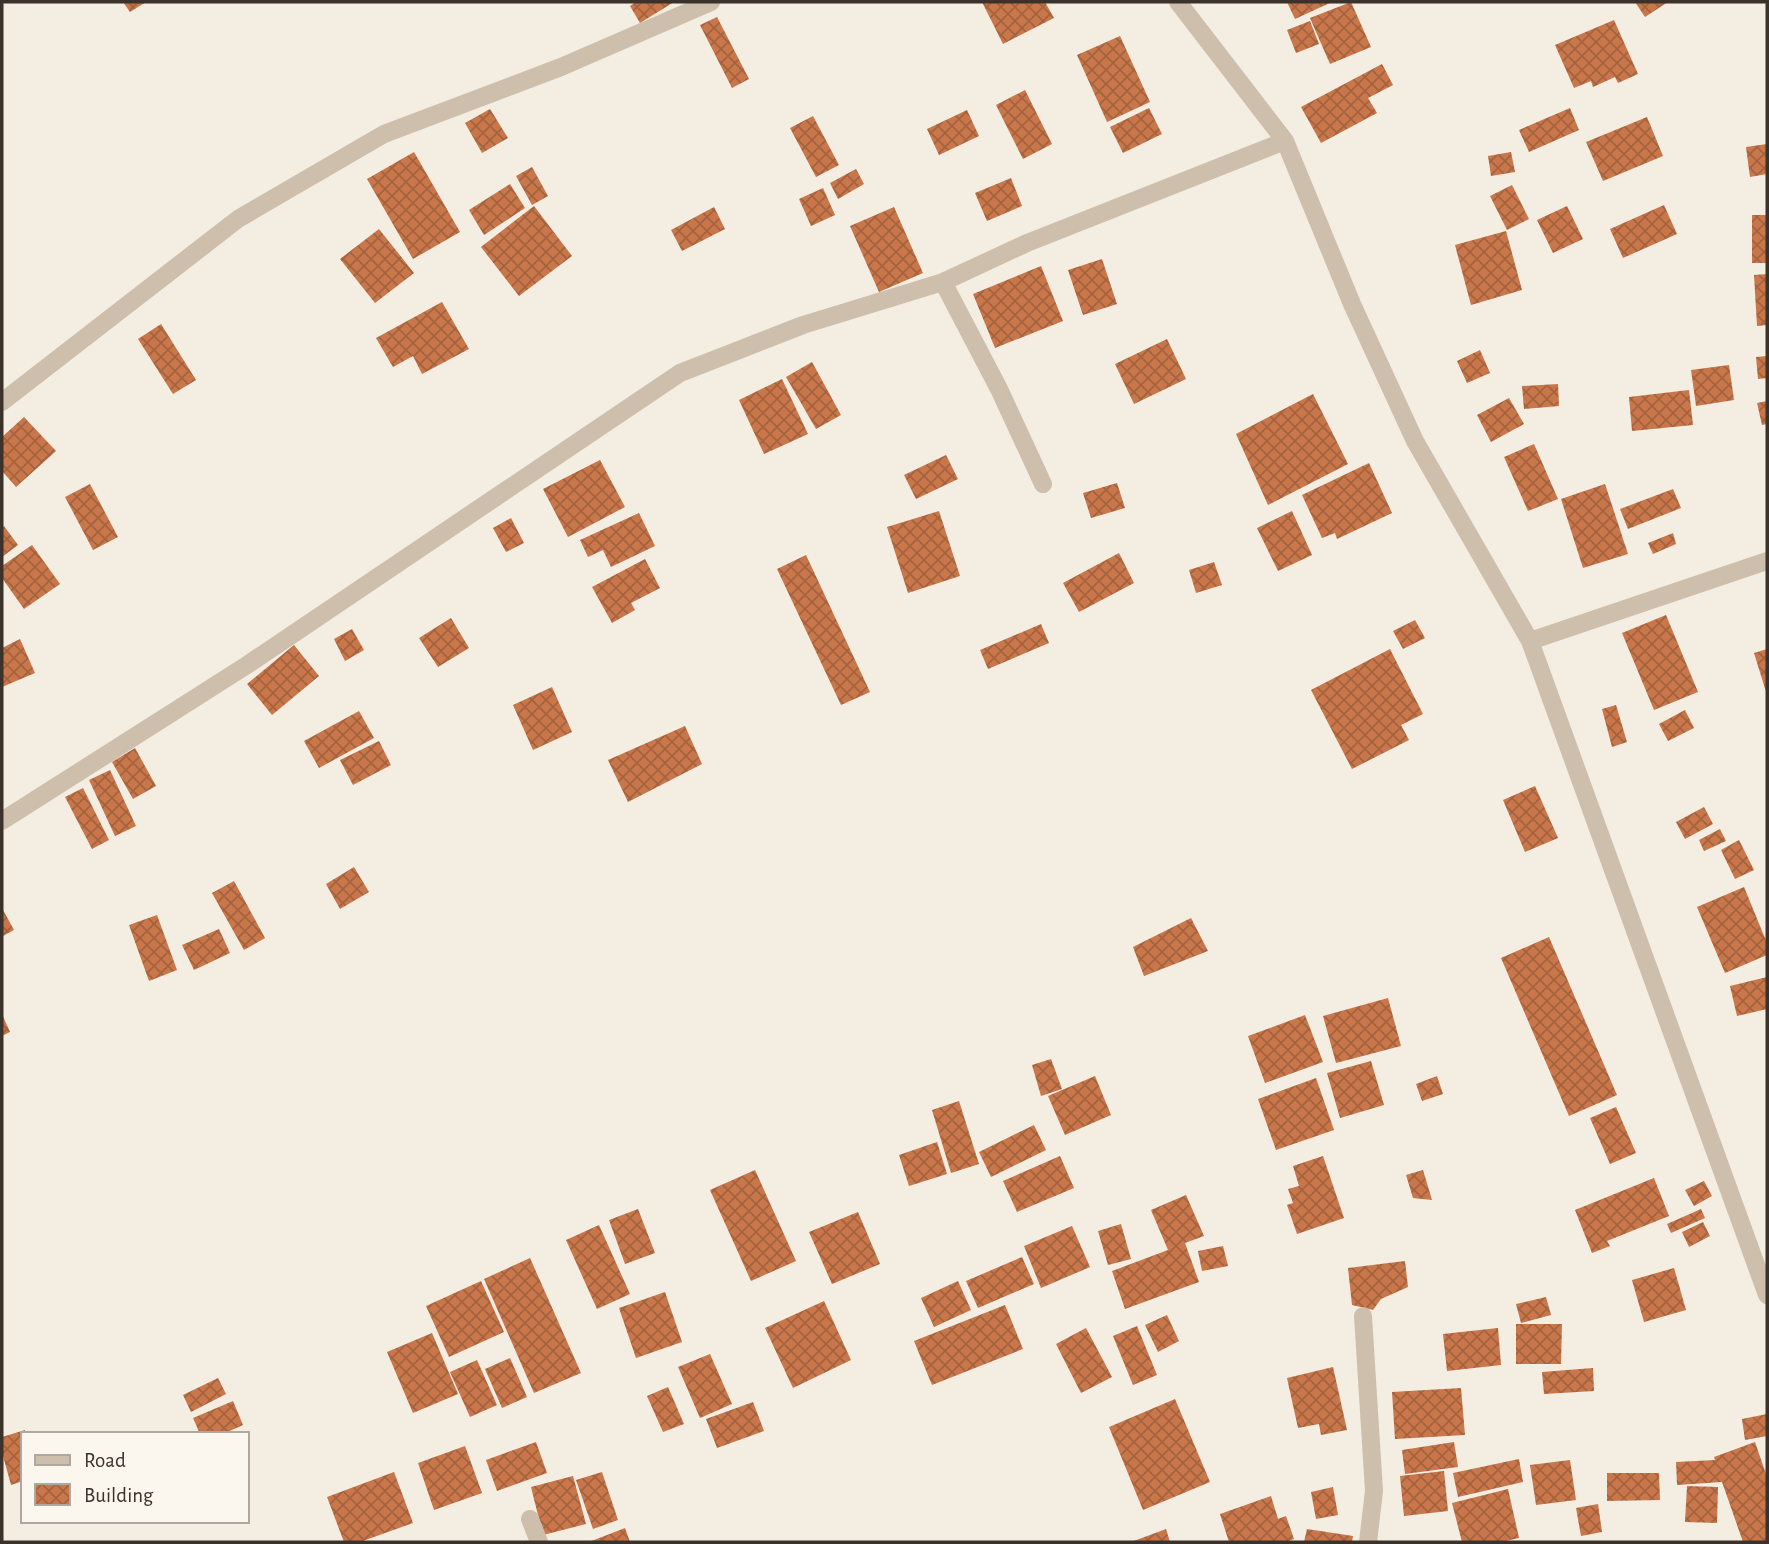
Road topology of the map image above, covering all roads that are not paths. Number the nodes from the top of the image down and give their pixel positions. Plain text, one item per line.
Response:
1 (711, 2) edge
2 (1178, 2) edge
3 (1285, 141) junction
4 (943, 282) junction
5 (2, 402) edge
6 (1042, 484) dead end
7 (1767, 561) edge
8 (1530, 641) junction
9 (2, 821) edge
10 (1767, 1295) edge
11 (1363, 1316) dead end
12 (530, 1519) dead end
13 (539, 1542) edge
14 (1368, 1542) edge

1 - 5 street
2 - 3 street
3 - 4 street
3 - 8 street
4 - 6 street
4 - 9 street
7 - 8 street
8 - 10 street
11 - 14 street
12 - 13 street

